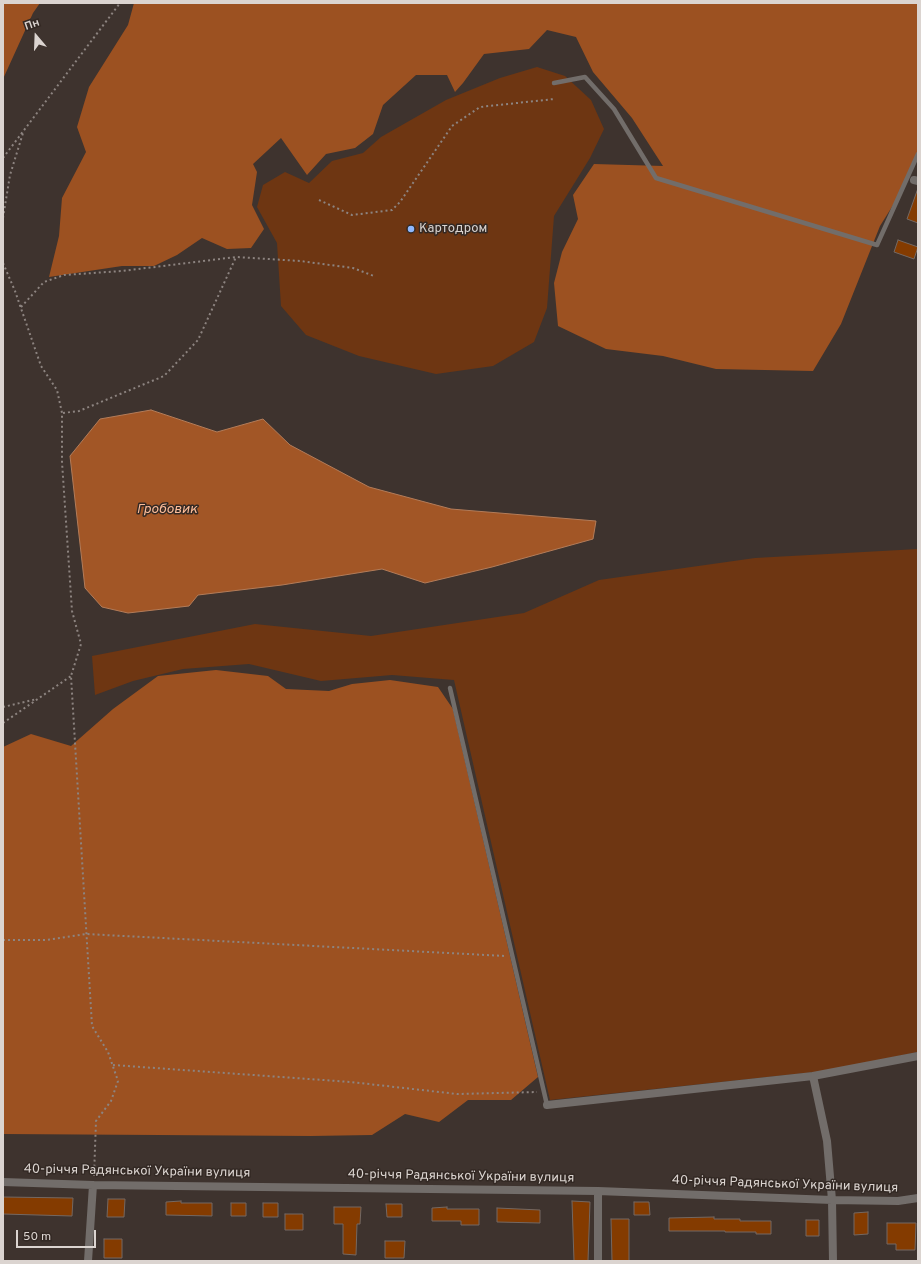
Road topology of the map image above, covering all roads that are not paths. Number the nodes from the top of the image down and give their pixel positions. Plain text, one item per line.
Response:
1 (554, 82) dead end
2 (918, 154) edge
3 (913, 180) edge
4 (450, 688) dead end
5 (918, 1056) edge
6 (813, 1076) junction
7 (547, 1105) joint
8 (3, 1182) edge
9 (93, 1185) junction
10 (598, 1191) junction
11 (918, 1198) edge
12 (832, 1200) junction
13 (88, 1261) edge
14 (598, 1261) edge
15 (833, 1261) edge

1 - 3 lane
2 - 3 lane
4 - 7 lane
5 - 6 street
6 - 7 street
6 - 12 street
8 - 9 street, 40-річчя Радянської України вулиця
9 - 10 street, 40-річчя Радянської України вулиця
9 - 13 street
10 - 12 street, 40-річчя Радянської України вулиця
10 - 14 street
11 - 12 street, 40-річчя Радянської України вулиця
12 - 15 street

